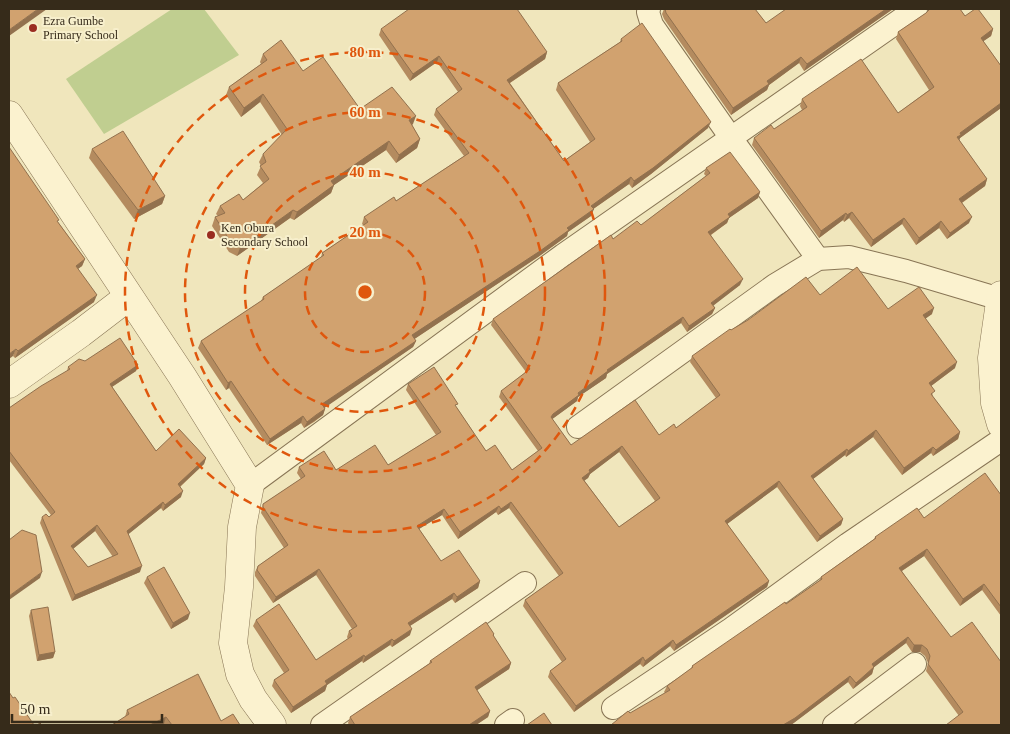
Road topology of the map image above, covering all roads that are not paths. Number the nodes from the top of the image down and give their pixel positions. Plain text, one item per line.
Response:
1 (649, 9) edge
2 (916, 9) edge
3 (9, 114) edge
4 (730, 138) junction
5 (818, 259) junction
6 (128, 297) junction
7 (1000, 297) edge
8 (9, 384) edge
9 (1001, 424) edge
10 (578, 428) dead end
11 (1001, 440) edge
12 (250, 485) junction
13 (525, 582) dead end
14 (915, 664) dead end
15 (613, 708) dead end
16 (272, 725) edge
17 (322, 725) edge
18 (834, 725) edge

1 - 4 street
2 - 4 street
3 - 6 street
4 - 5 street
4 - 12 street
5 - 7 street
5 - 10 street
6 - 8 street
6 - 12 street
7 - 9 street
11 - 15 street
12 - 16 street
13 - 17 street
14 - 18 street

